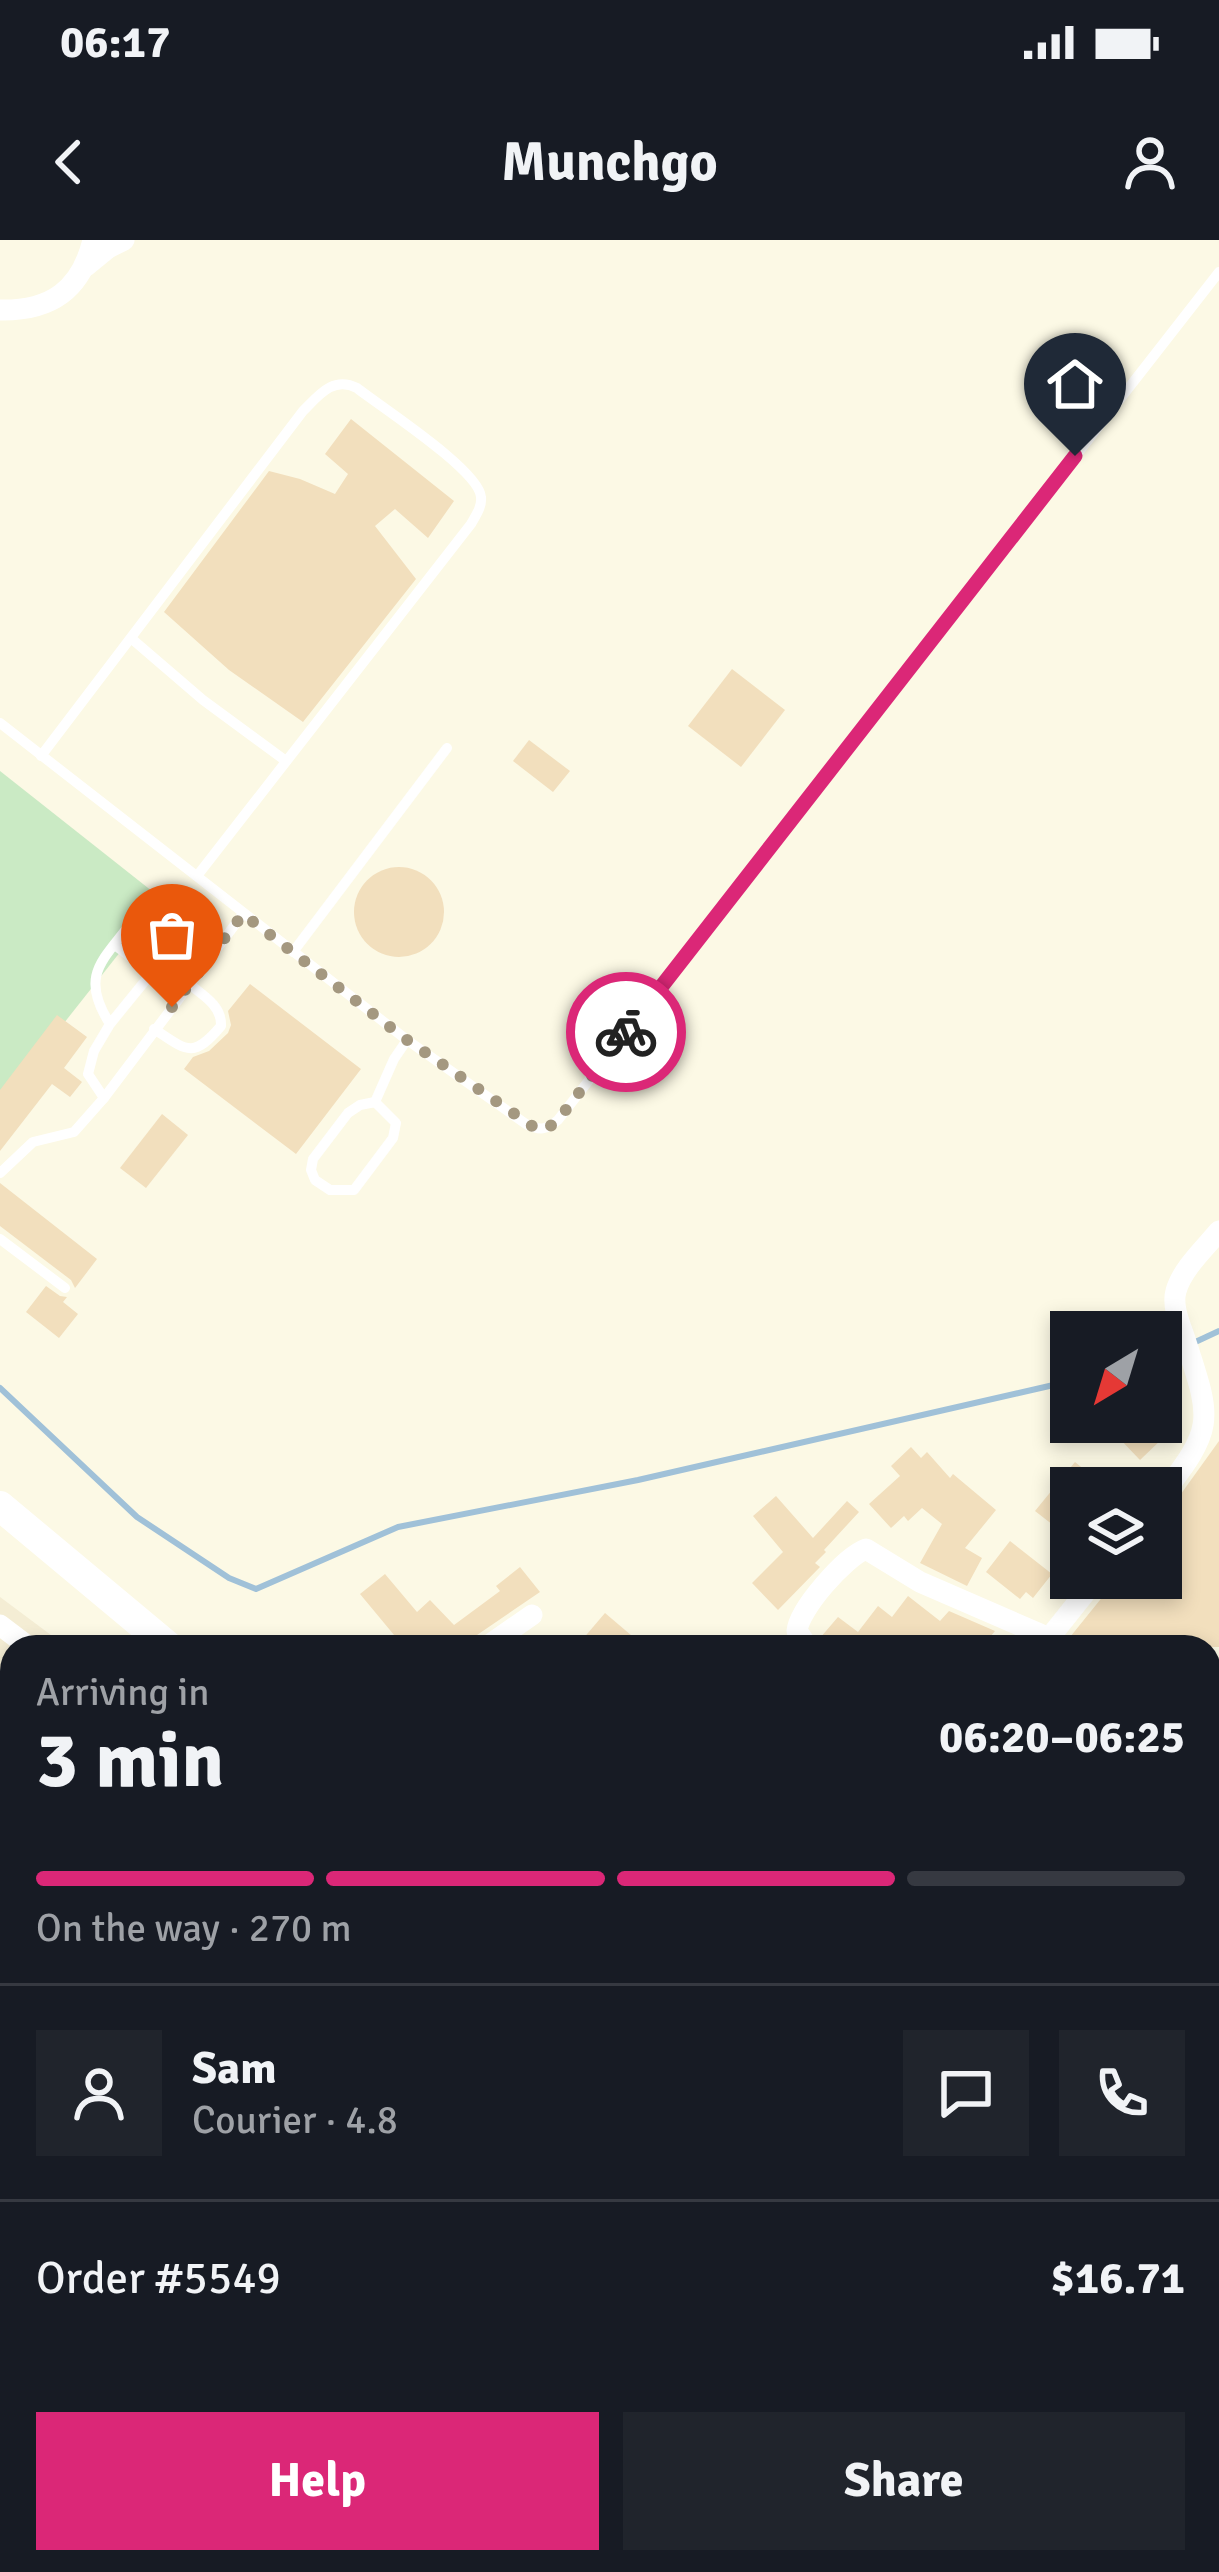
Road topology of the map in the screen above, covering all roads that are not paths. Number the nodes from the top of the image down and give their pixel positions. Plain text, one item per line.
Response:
1 (94, 240) edge
2 (124, 240) edge
3 (86, 266) junction
4 (1219, 272) edge
5 (0, 310) edge
6 (132, 639) junction
7 (0, 723) edge
8 (447, 748) dead end
9 (41, 756) junction
10 (286, 761) junction
11 (197, 876) junction
12 (243, 914) junction
13 (115, 945) junction
14 (293, 952) junction
15 (151, 973) junction
16 (189, 984) junction
17 (110, 1024) junction
18 (154, 1029) junction
19 (407, 1040) junction
20 (104, 1098) junction
21 (375, 1102) junction
22 (0, 1173) edge
23 (1219, 1231) edge
24 (0, 1239) edge
25 (65, 1288) dead end
26 (1210, 1432) edge
27 (1182, 1470) edge
28 (0, 1506) edge
29 (0, 1526) edge
30 (1081, 1599) edge
31 (126, 1614) junction
32 (532, 1615) dead end
33 (153, 1635) edge
34 (503, 1635) edge
35 (800, 1635) edge
36 (1030, 1635) edge
37 (1052, 1635) edge

1 - 3 street
2 - 3 street
3 - 5 street
4 - 19 lane
6 - 9 lane
6 - 10 lane
6 - 10 lane
7 - 9 lane
8 - 14 lane
9 - 11 lane
10 - 11 lane
11 - 12 lane
12 - 14 lane
12 - 16 lane
13 - 15 lane
13 - 15 lane
13 - 17 lane
14 - 19 lane
15 - 17 lane
16 - 18 lane
16 - 18 lane
17 - 20 lane
18 - 20 lane
19 - 21 lane
20 - 22 lane
21 - 21 lane
23 - 26 street
24 - 25 lane
26 - 27 street
28 - 31 main road
29 - 31 main road
30 - 37 street
31 - 33 main road
32 - 34 street
35 - 36 street

